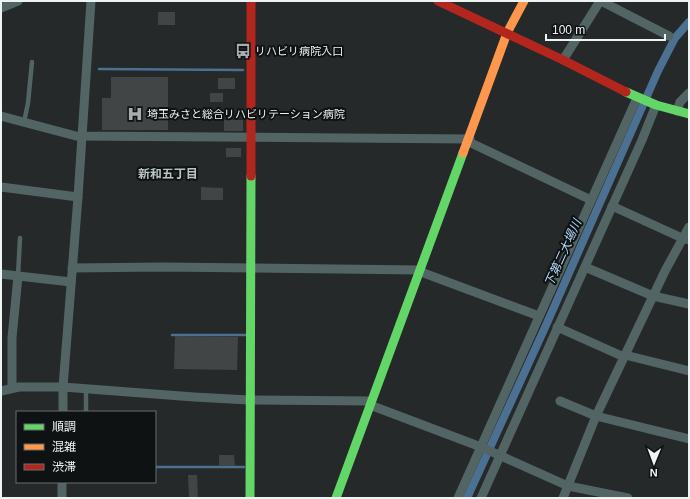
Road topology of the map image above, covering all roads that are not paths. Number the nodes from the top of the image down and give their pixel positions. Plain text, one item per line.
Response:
1 (18, 1) edge
2 (91, 1) edge
3 (251, 1) edge
4 (440, 1) edge
5 (524, 1) edge
6 (600, 1) edge
7 (1, 8) edge
8 (507, 33) junction
9 (669, 36) dead end
10 (563, 60) junction
11 (32, 62) dead end
12 (689, 93) edge
13 (637, 98) junction
14 (656, 105) junction
15 (677, 111) junction
16 (689, 114) edge
17 (1, 116) edge
18 (24, 122) junction
19 (82, 136) junction
20 (250, 136) junction
21 (469, 140) junction
22 (1, 187) edge
23 (78, 197) junction
24 (591, 200) junction
25 (612, 206) junction
26 (689, 227) edge
27 (20, 238) dead end
28 (685, 239) edge
29 (585, 267) junction
30 (72, 268) junction
31 (250, 268) junction
32 (421, 271) junction
33 (1, 274) edge
34 (18, 276) junction
35 (71, 282) junction
36 (653, 296) junction
37 (689, 304) edge
38 (539, 316) junction
39 (557, 327) junction
40 (624, 356) junction
41 (689, 371) edge
42 (63, 387) junction
43 (12, 388) junction
44 (86, 388) junction
45 (1, 391) edge
46 (250, 400) junction
47 (560, 401) dead end
48 (371, 403) junction
49 (63, 411) edge
50 (86, 411) edge
51 (596, 416) junction
52 (689, 439) edge
53 (481, 447) junction
54 (500, 456) junction
55 (62, 483) edge
56 (568, 486) junction
57 (62, 498) edge
58 (250, 498) edge
59 (336, 498) edge
60 (458, 498) edge
61 (481, 498) edge
62 (563, 498) edge
63 (628, 498) edge

1 - 7 street
2 - 19 street
3 - 20 street
4 - 8 street
5 - 8 street
6 - 9 street
6 - 10 street
8 - 10 street
8 - 21 street
10 - 13 street
11 - 18 lane
12 - 15 street
13 - 14 street
13 - 24 street
14 - 15 street
14 - 25 street
15 - 16 street
17 - 18 street
18 - 19 street
19 - 20 street
19 - 23 street
20 - 21 street
20 - 31 street
21 - 24 street
21 - 32 street
22 - 23 street
23 - 30 street
24 - 38 street
25 - 28 street
25 - 29 street
26 - 28 street
27 - 34 lane
28 - 36 street
29 - 36 street
29 - 39 street
30 - 31 street
30 - 35 street
31 - 32 street
31 - 46 street
32 - 38 street
32 - 48 street
33 - 34 street
34 - 35 street
34 - 43 street
35 - 42 street
36 - 37 street
36 - 40 street
38 - 53 street
39 - 40 street
39 - 54 street
40 - 41 street
40 - 51 street
42 - 43 street
42 - 44 street
42 - 49 street
43 - 45 street
44 - 46 street
44 - 50 lane
46 - 48 street
46 - 58 street
47 - 51 street
48 - 53 street
48 - 59 street
51 - 52 street
51 - 56 street
53 - 54 street
53 - 60 street
54 - 56 street
54 - 61 street
55 - 57 street
56 - 62 street
56 - 63 street

